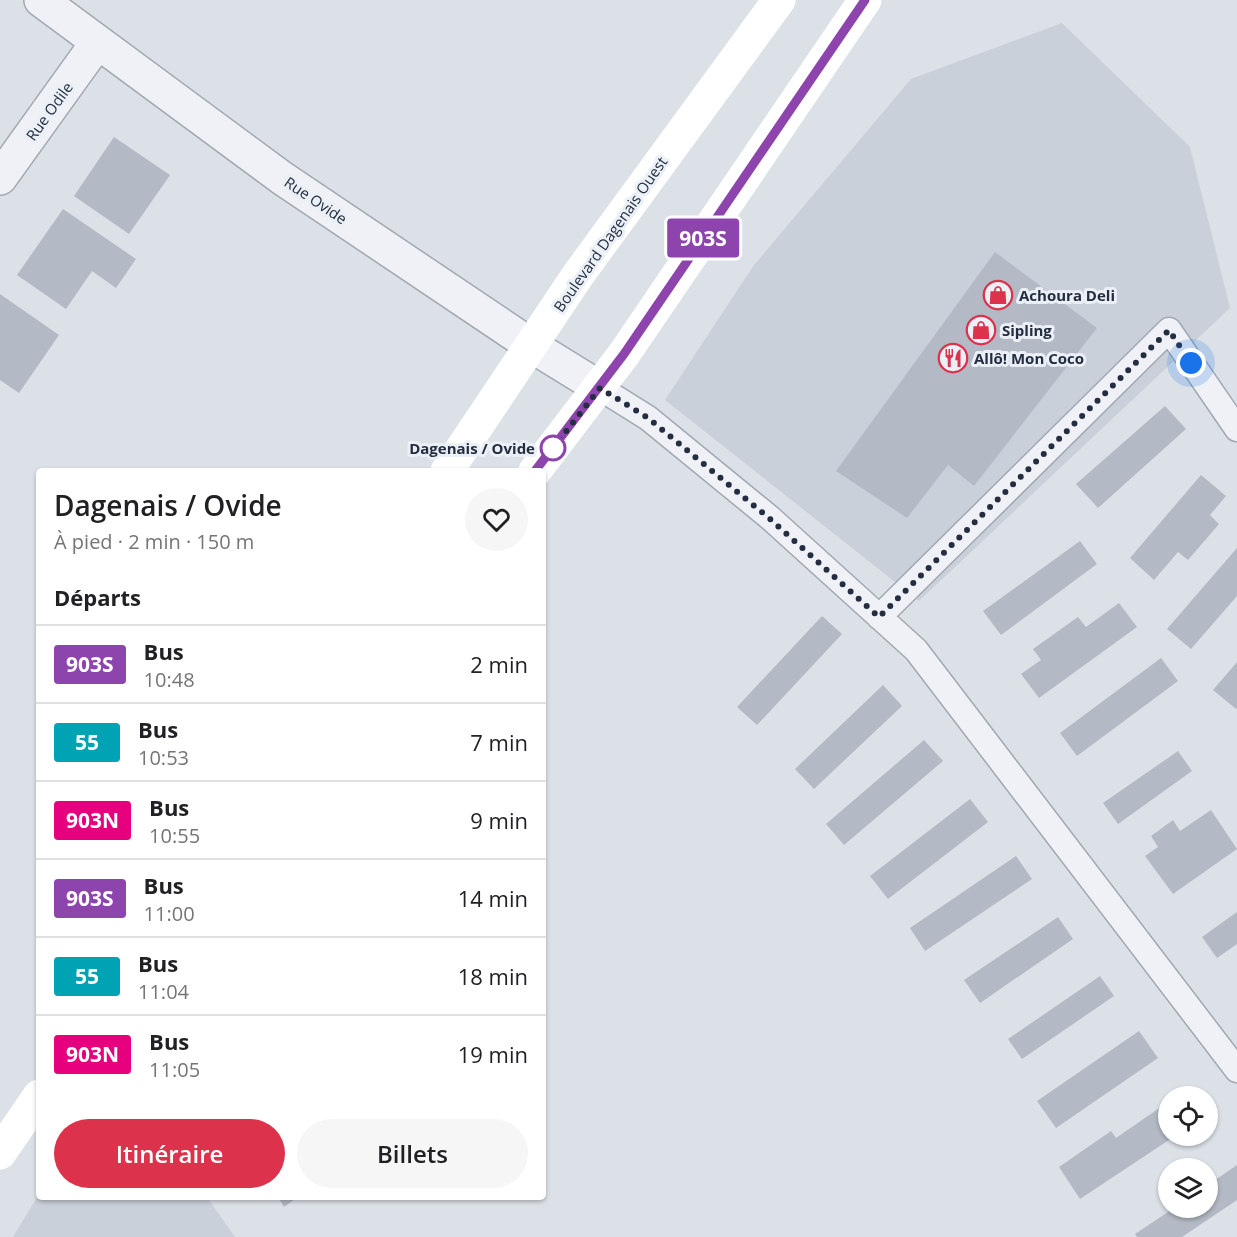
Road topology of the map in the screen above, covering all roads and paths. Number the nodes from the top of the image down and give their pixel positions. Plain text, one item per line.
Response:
1 (41, 0) edge
2 (779, 0) edge
3 (865, 0) edge
4 (97, 43) junction
5 (0, 178) edge
6 (532, 346) junction
7 (600, 388) junction
8 (1237, 429) edge
9 (449, 468) edge
10 (537, 468) edge
11 (879, 617) junction
12 (1237, 1070) edge
13 (36, 1100) edge
14 (0, 1153) edge

1 - 4 street, Rue Ovide
2 - 6 main road, Boulevard Dagenais Ouest
3 - 7 main road
4 - 5 street, Rue Odile
4 - 6 street, Rue Ovide
6 - 7 street, Rue Ovide
6 - 9 main road, Boulevard Dagenais Ouest
7 - 10 main road
7 - 11 lane
8 - 11 lane
11 - 12 lane
13 - 14 main road

